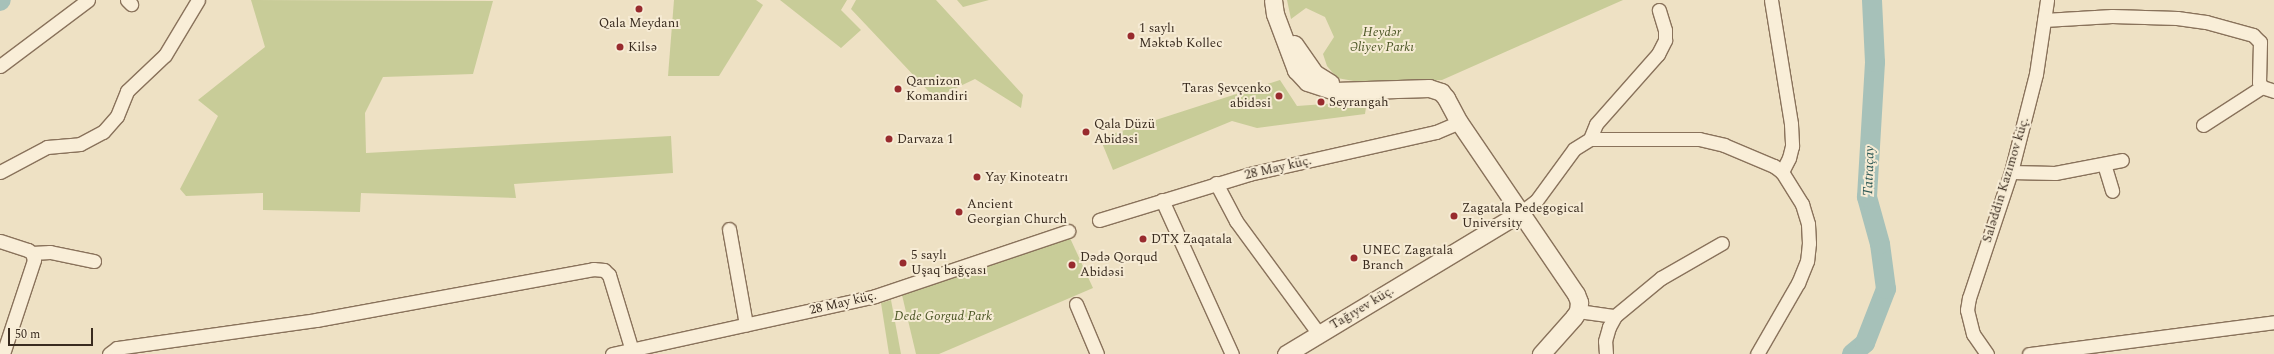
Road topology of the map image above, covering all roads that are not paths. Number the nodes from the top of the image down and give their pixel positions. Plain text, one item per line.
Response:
1 (88, 0) edge
2 (198, 0) edge
3 (1273, 0) edge
4 (1771, 0) edge
5 (2047, 0) edge
6 (1659, 10) dead end
7 (2044, 20) junction
8 (0, 66) edge
9 (2268, 89) edge
10 (1459, 122) junction
11 (2203, 125) dead end
12 (1590, 139) junction
13 (2122, 160) dead end
14 (2104, 164) junction
15 (0, 172) edge
16 (1782, 172) junction
17 (2011, 172) junction
18 (1216, 183) junction
19 (2112, 191) dead end
20 (1162, 200) junction
21 (1520, 213) junction
22 (1099, 220) dead end
23 (729, 229) dead end
24 (1068, 231) dead end
25 (0, 242) edge
26 (1722, 243) dead end
27 (32, 253) junction
28 (94, 261) dead end
29 (1076, 304) dead end
30 (1578, 311) junction
31 (1615, 316) junction
32 (2274, 322) edge
33 (746, 324) junction
34 (1319, 334) junction
35 (632, 352) edge
36 (2, 354) edge
37 (109, 354) edge
38 (612, 354) edge
39 (1097, 354) edge
40 (1232, 354) edge
41 (1286, 354) edge
42 (1541, 354) edge
43 (1606, 354) edge
44 (1757, 354) edge
45 (1987, 354) edge
46 (2029, 354) edge

1 - 8 street
2 - 15 street
3 - 10 street
4 - 16 street
5 - 7 street, Saləddin Kazımov küç.
6 - 12 street
7 - 9 street
7 - 17 street, Saləddin Kazımov küç.
9 - 11 street
10 - 18 street, 28 May küç.
10 - 21 street
12 - 16 street
12 - 21 street
13 - 14 street
14 - 17 street
14 - 19 street
16 - 44 street
17 - 45 street, Saləddin Kazımov küç.
18 - 20 street, 28 May küç.
18 - 34 street
20 - 22 street, 28 May küç.
20 - 40 street
21 - 30 street
21 - 34 street, Tağıyev küç.
23 - 33 street
24 - 33 street, 28 May küç.
25 - 27 street
26 - 31 street
27 - 28 street
27 - 36 street
29 - 39 street
30 - 31 street
30 - 42 street
31 - 43 street
32 - 46 street
33 - 35 street, 28 May küç.
34 - 41 street, Tağıyev küç.
35 - 37 street
35 - 38 street, 28 May küç.

